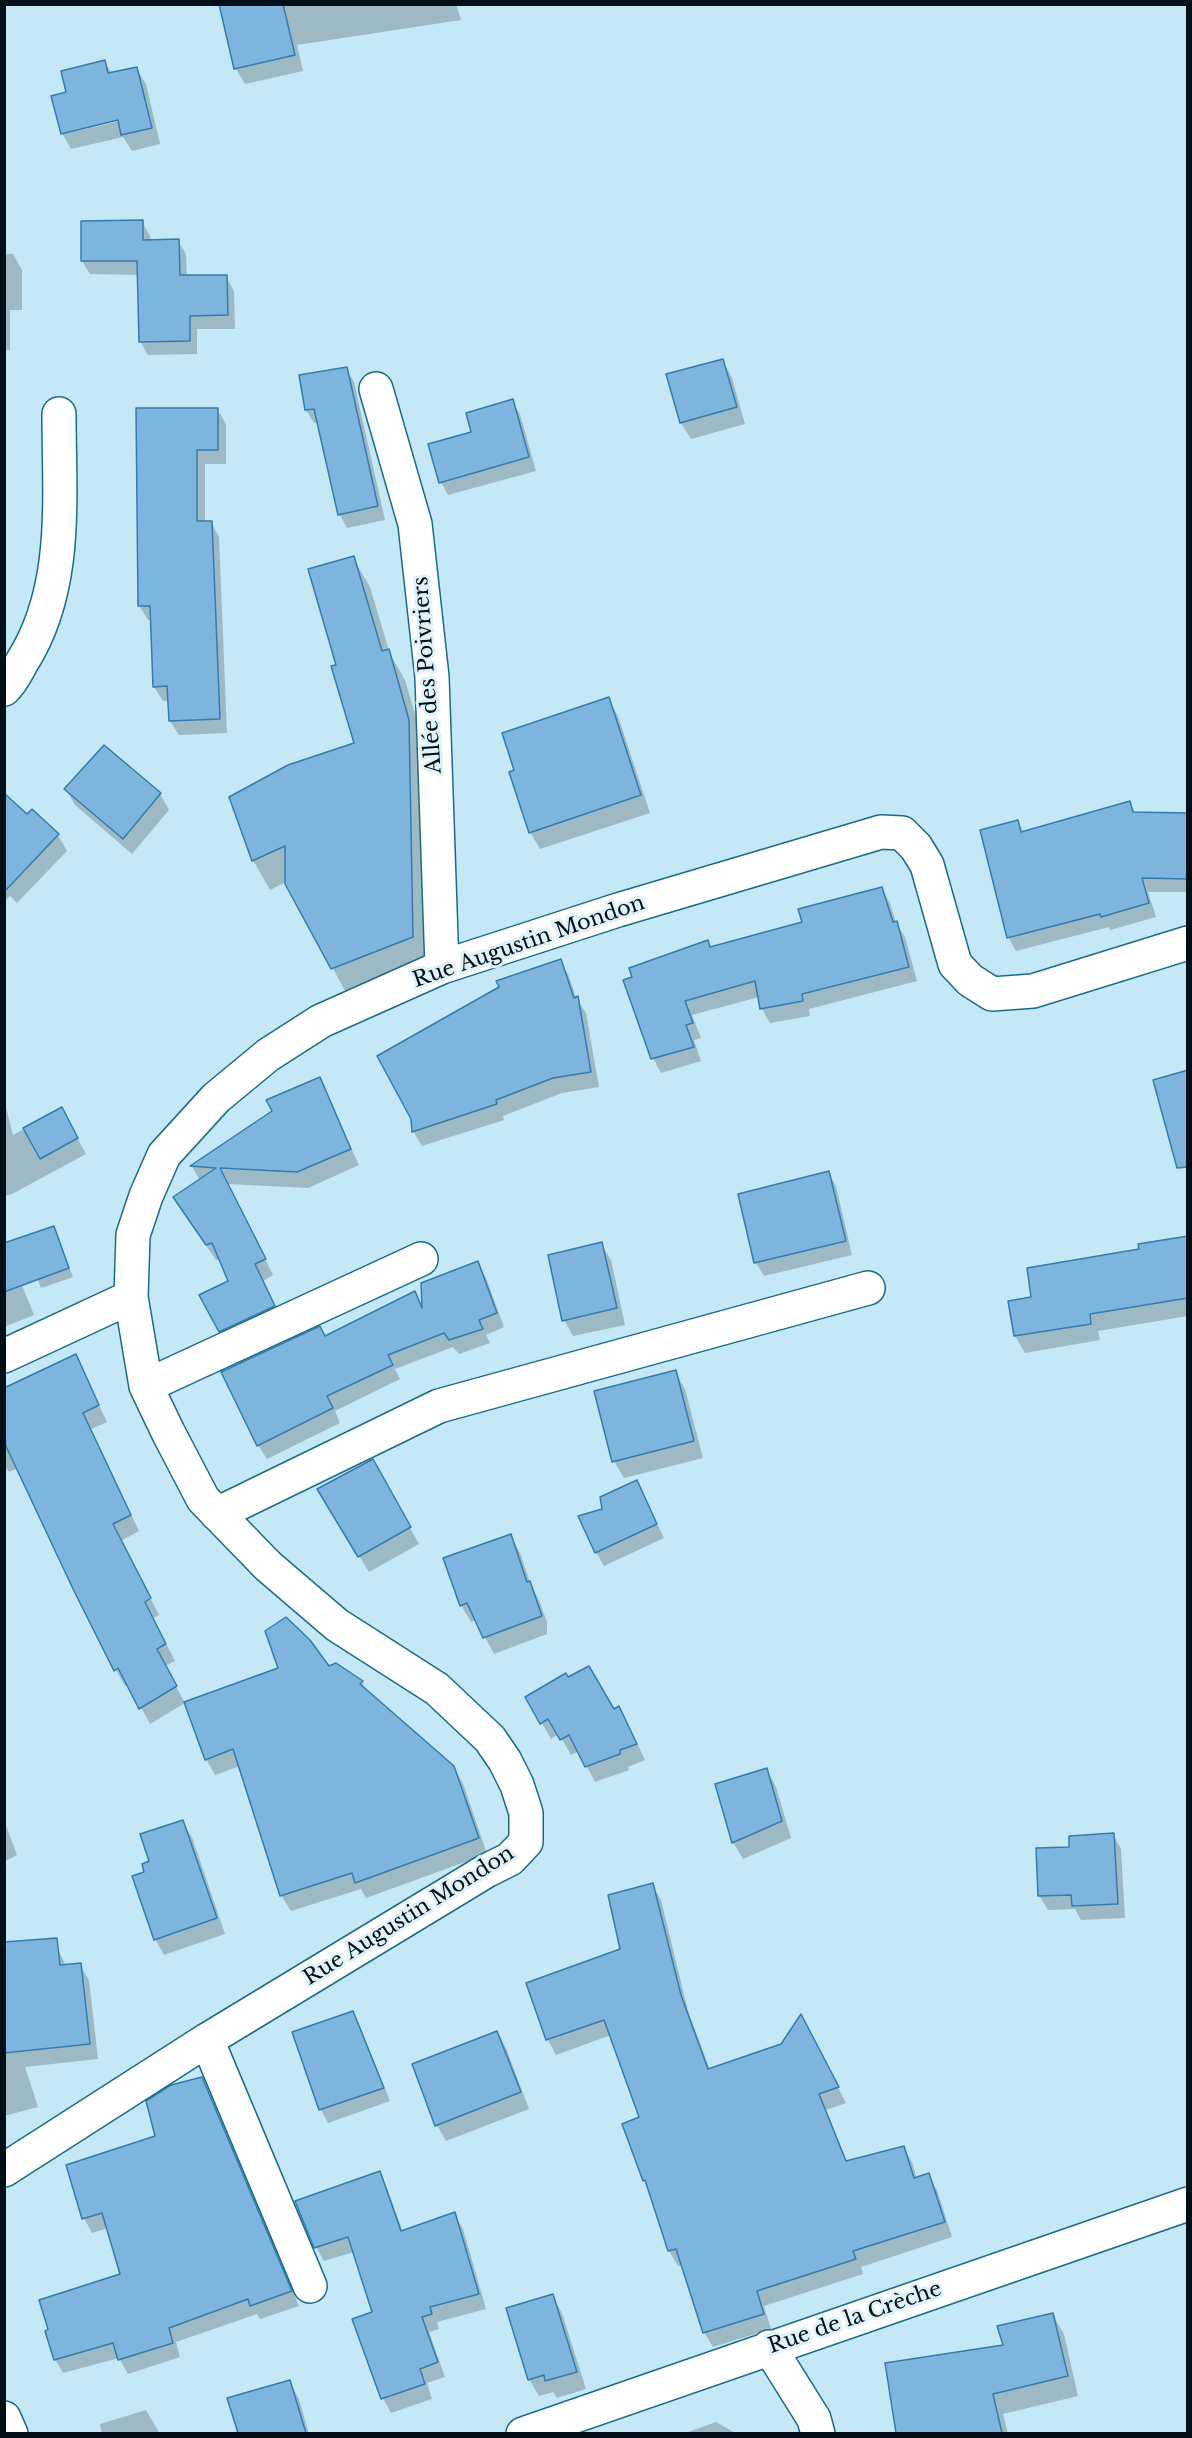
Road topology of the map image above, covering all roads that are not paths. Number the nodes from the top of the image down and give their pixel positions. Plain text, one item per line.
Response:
1 (376, 389) dead end
2 (59, 414) dead end
3 (4, 689) edge
4 (1188, 943) edge
5 (442, 967) junction
6 (421, 1259) dead end
7 (868, 1288) dead end
8 (131, 1297) junction
9 (4, 1356) edge
10 (146, 1386) junction
11 (218, 1514) junction
12 (207, 2040) junction
13 (4, 2170) edge
14 (1188, 2204) edge
15 (310, 2286) dead end
16 (768, 2347) junction
17 (4, 2418) edge
18 (10, 2433) edge
19 (523, 2433) edge
20 (818, 2433) edge

1 - 5 street, Allée des Poivriers
2 - 3 street
4 - 5 street, Rue Augustin Mondon
5 - 8 street, Rue Augustin Mondon
6 - 10 street
7 - 11 street
8 - 9 street
8 - 10 street, Rue Augustin Mondon
10 - 11 street, Rue Augustin Mondon
11 - 12 street, Rue Augustin Mondon
12 - 13 street, Rue Augustin Mondon
12 - 15 street
14 - 16 street, Rue de la Crèche
16 - 19 street, Rue de la Crèche
16 - 20 street
17 - 18 street

